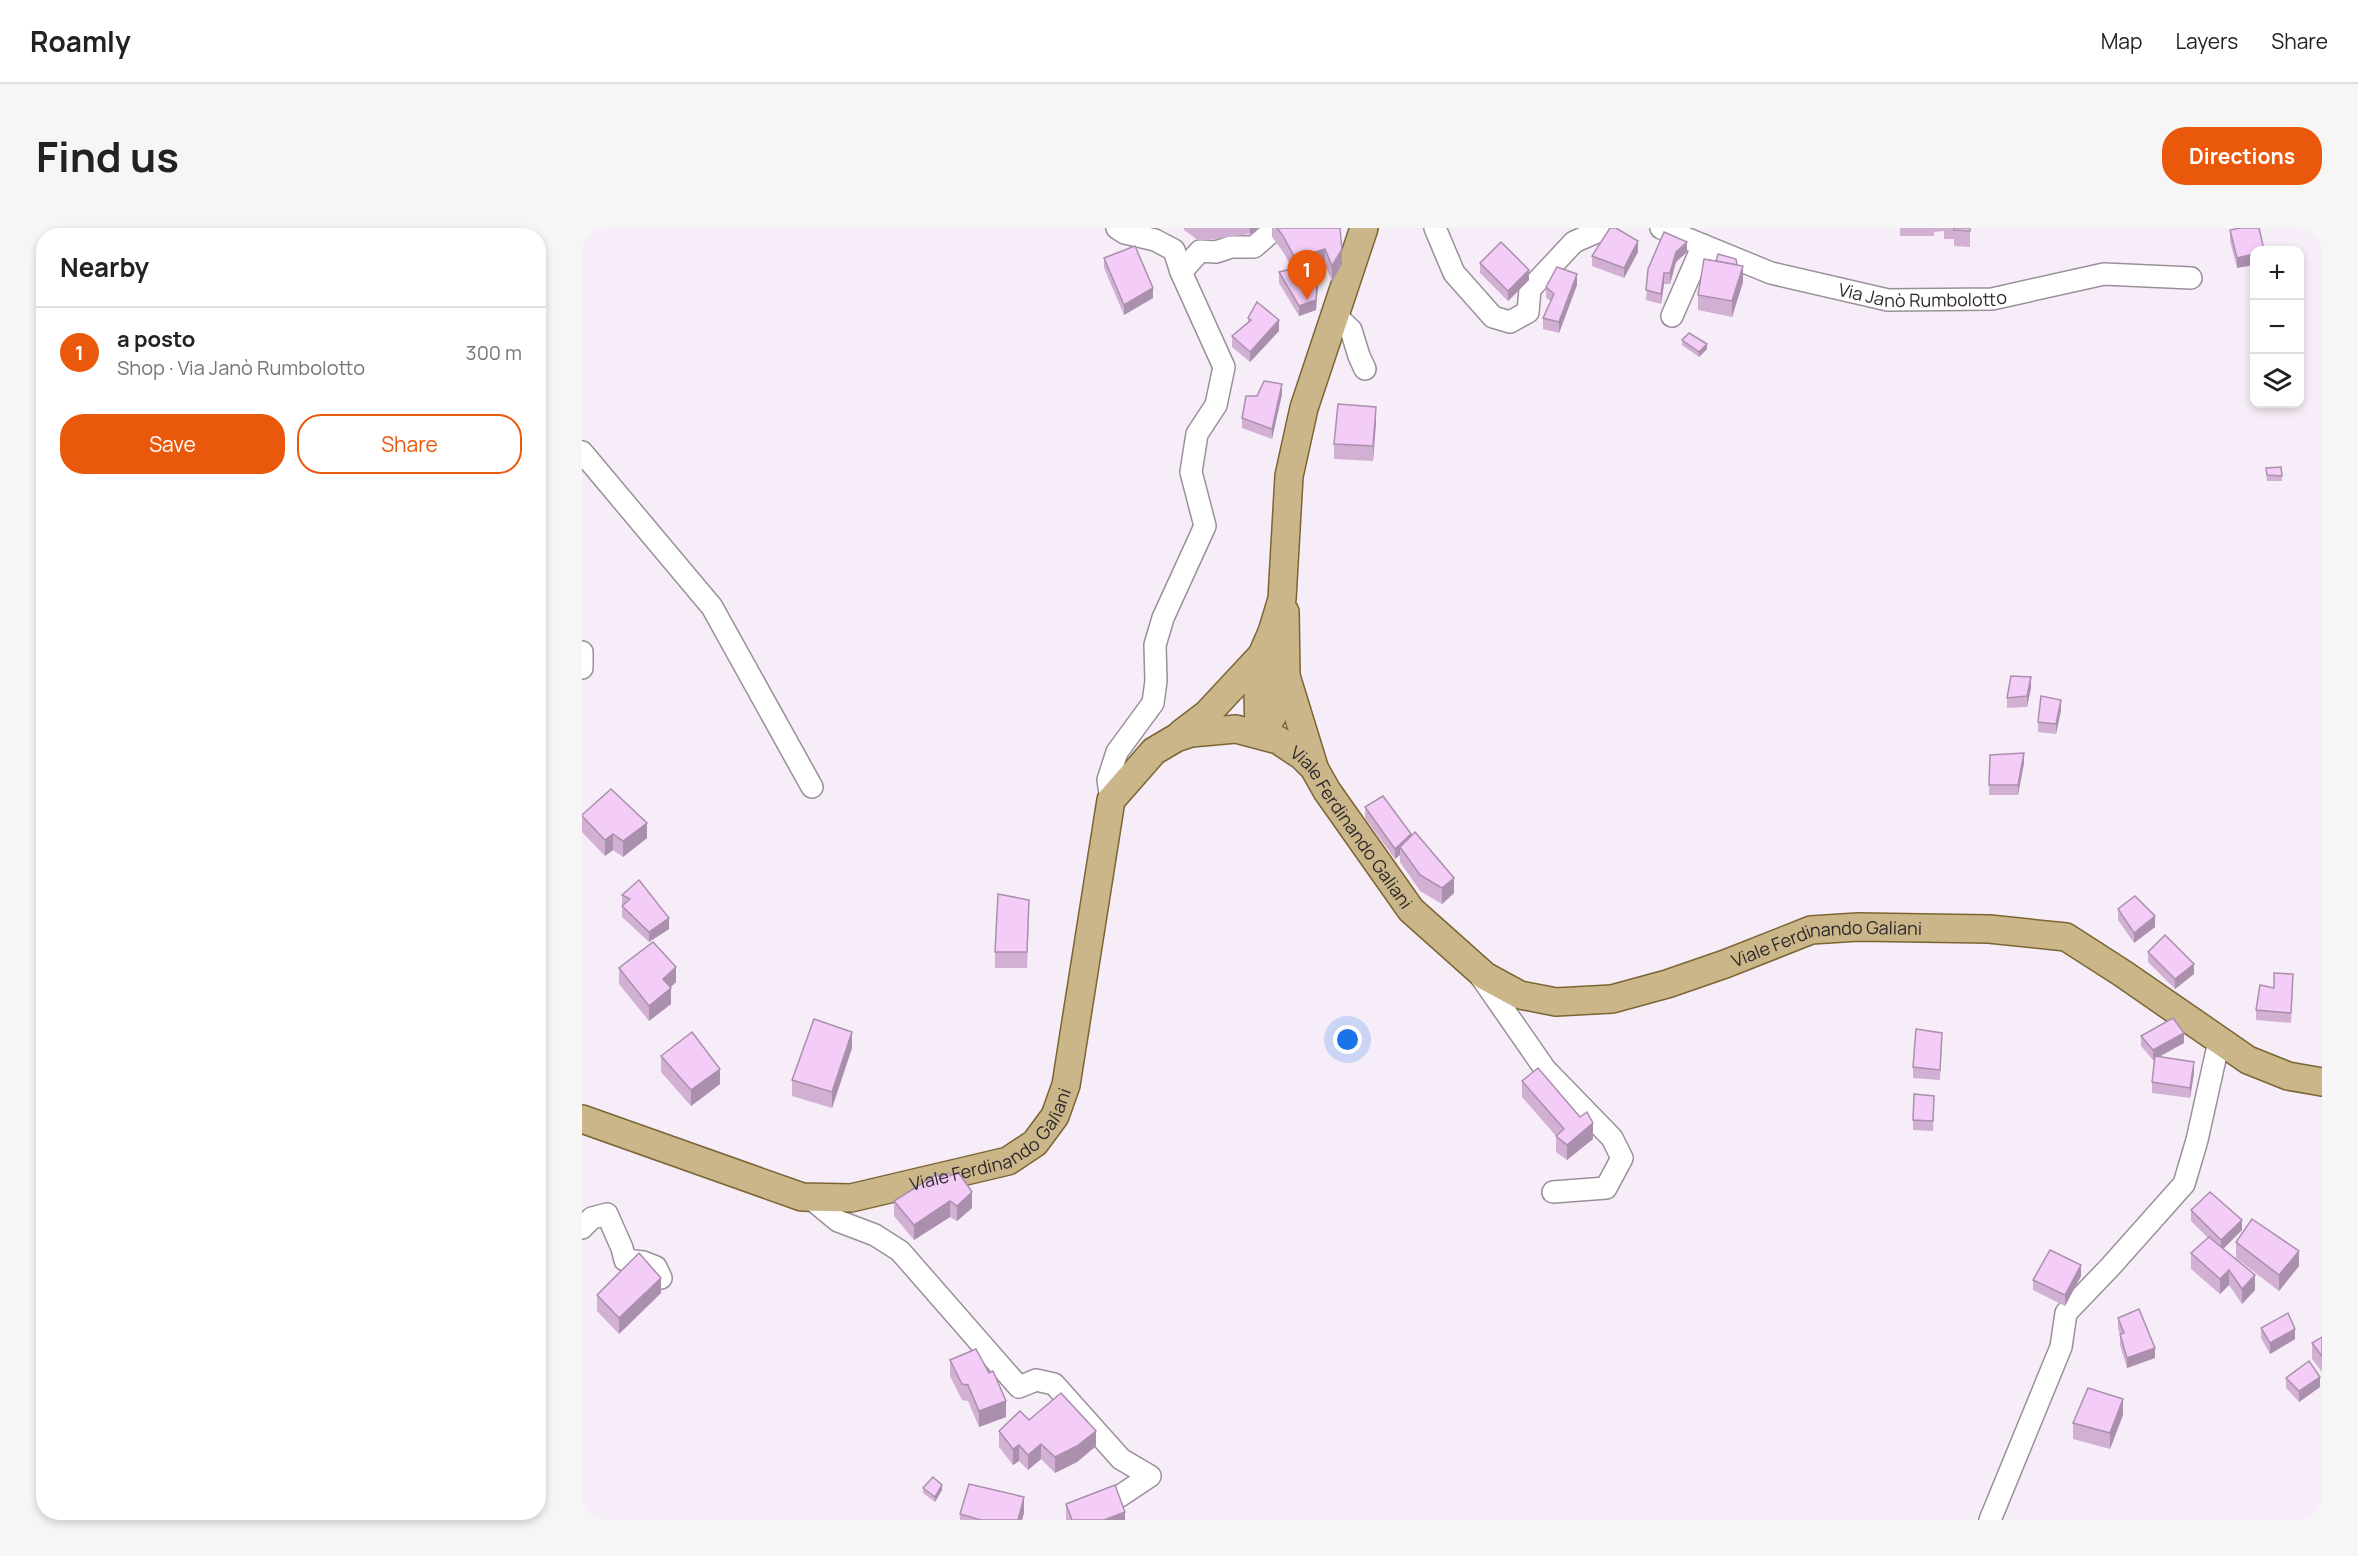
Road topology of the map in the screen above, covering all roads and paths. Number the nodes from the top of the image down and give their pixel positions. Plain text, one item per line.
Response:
1 (1117, 228) edge
2 (1276, 228) edge
3 (1364, 228) edge
4 (1435, 228) edge
5 (1606, 228) edge
6 (1661, 228) edge
7 (1702, 245) junction
8 (1181, 272) junction
9 (2191, 278) dead end
10 (1335, 315) junction
11 (1672, 316) dead end
12 (1365, 369) dead end
13 (582, 452) edge
14 (1282, 599) junction
15 (582, 652) edge
16 (1262, 656) junction
17 (582, 668) edge
18 (1286, 676) junction
19 (1259, 734) junction
20 (1176, 738) junction
21 (1314, 768) junction
22 (812, 787) dead end
23 (1111, 800) junction
24 (1474, 966) junction
25 (2219, 1041) junction
26 (2322, 1082) edge
27 (582, 1119) edge
28 (623, 1134) junction
29 (582, 1138) edge
30 (1553, 1192) dead end
31 (809, 1197) junction
32 (582, 1228) edge
33 (661, 1278) edge
34 (1120, 1496) edge
35 (1990, 1520) edge

1 - 8 street
2 - 8 street
3 - 10 main road
4 - 5 street
6 - 7 street, Via Janò Rumbolotto
7 - 9 street, Via Janò Rumbolotto
7 - 11 street
8 - 23 street
10 - 12 street
10 - 14 main road
13 - 22 street
14 - 16 main road
14 - 18 main road
15 - 17 street
16 - 19 main road
16 - 20 main road
18 - 19 main road
18 - 21 main road
19 - 20 main road, Viale Ferdinando Galiani
19 - 21 main road, Viale Ferdinando Galiani
20 - 23 main road, Viale Ferdinando Galiani
21 - 24 main road, Viale Ferdinando Galiani
23 - 31 main road, Viale Ferdinando Galiani
24 - 25 main road, Viale Ferdinando Galiani
24 - 30 street
25 - 26 main road, Viale Ferdinando Galiani
25 - 35 street
27 - 28 main road, Viale Ferdinando Galiani
28 - 29 main road
28 - 31 main road, Viale Ferdinando Galiani
31 - 34 street
32 - 33 street

